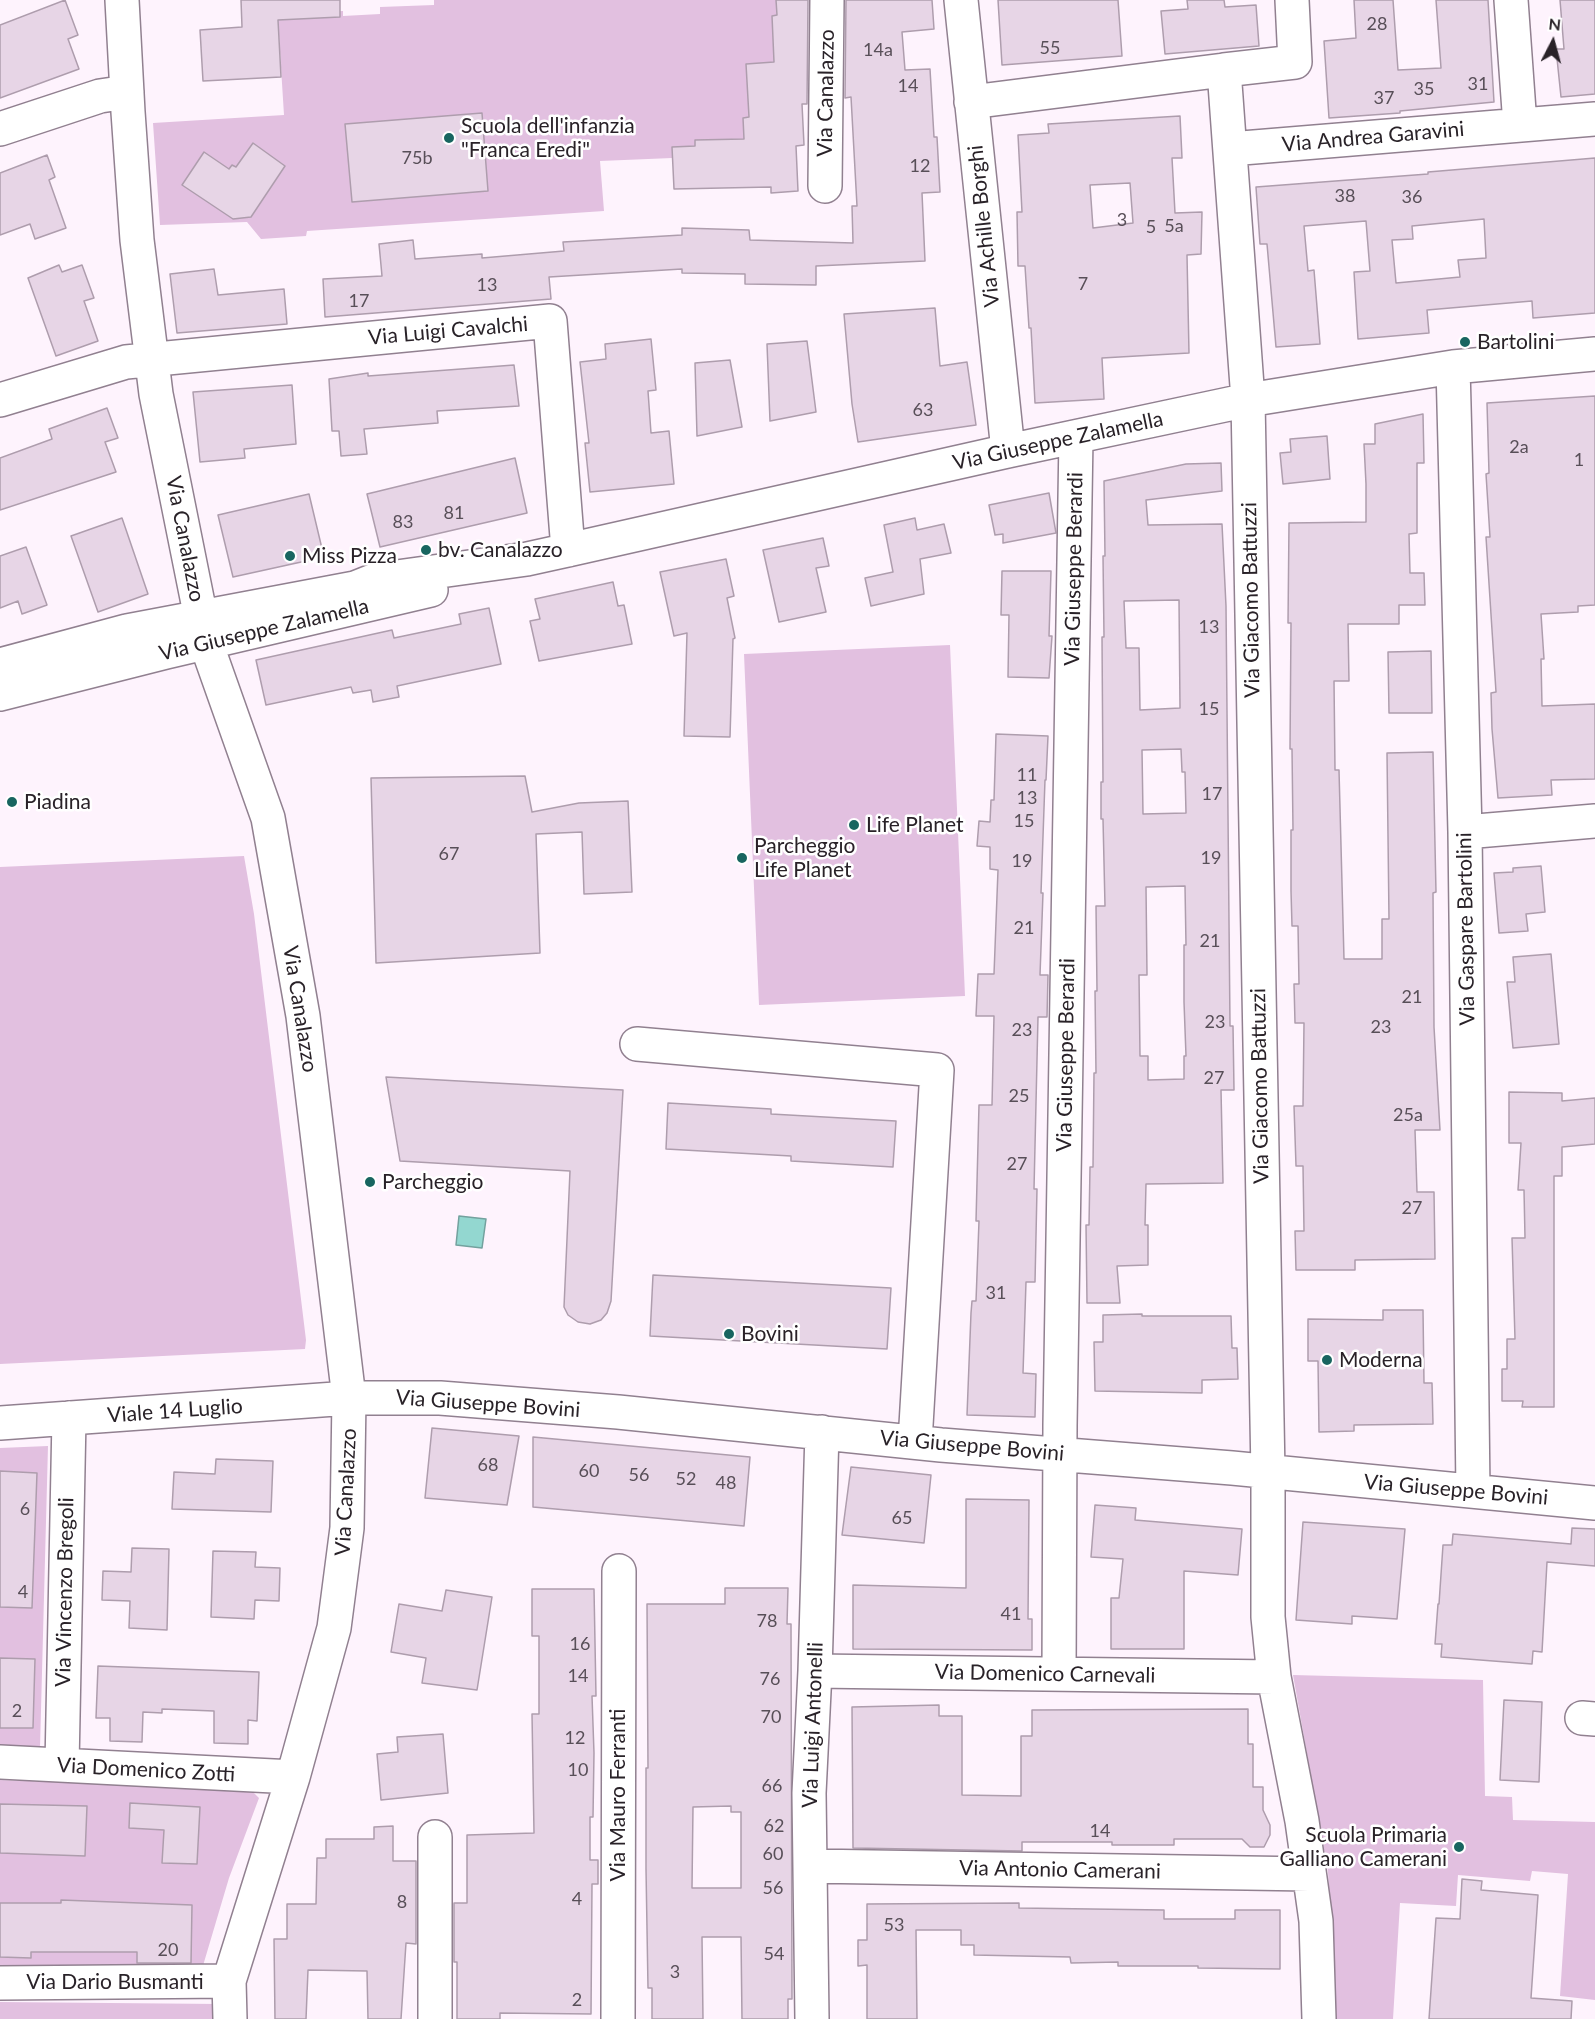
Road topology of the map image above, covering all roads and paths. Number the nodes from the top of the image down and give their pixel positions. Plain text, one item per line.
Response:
1 (122, 0) edge
2 (827, 0) edge
3 (961, 0) edge
4 (1292, 0) edge
5 (1511, 0) edge
6 (1224, 70) junction
7 (128, 92) junction
8 (972, 102) junction
9 (1595, 119) edge
10 (1520, 125) junction
11 (0, 129) edge
12 (1230, 149) junction
13 (825, 186) dead end
14 (1595, 354) edge
15 (152, 359) junction
16 (1453, 367) junction
17 (0, 400) edge
18 (1248, 400) junction
19 (1076, 437) junction
20 (1008, 451) junction
21 (568, 550) junction
22 (526, 559) junction
23 (197, 619) junction
24 (0, 665) edge
25 (0, 686) edge
26 (0, 694) edge
27 (1595, 821) edge
28 (1465, 832) junction
29 (637, 1044) dead end
30 (349, 1398) junction
31 (69, 1418) junction
32 (0, 1423) edge
33 (822, 1432) junction
34 (915, 1442) junction
35 (1060, 1454) junction
36 (1268, 1473) junction
37 (1473, 1491) junction
38 (1595, 1503) edge
39 (619, 1571) dead end
40 (815, 1671) junction
41 (1059, 1674) junction
42 (1274, 1677) junction
43 (0, 1762) edge
44 (62, 1765) junction
45 (293, 1777) junction
46 (435, 1837) dead end
47 (810, 1866) junction
48 (1310, 1874) junction
49 (229, 1982) junction
50 (0, 1983) edge
51 (230, 2019) edge
52 (435, 2019) edge
53 (618, 2019) edge
54 (812, 2019) edge
55 (1319, 2019) edge

1 - 7 street, Via Canalazzo
2 - 13 street, Via Canalazzo
3 - 8 street, Via Achille Borghi
4 - 6 street
5 - 10 street
6 - 8 street
6 - 12 street
7 - 11 street
7 - 15 street, Via Canalazzo
8 - 20 street, Via Achille Borghi
9 - 10 street, Via Andrea Garavini
10 - 12 street, Via Andrea Garavini
12 - 18 street, Via Giacomo Battuzzi
14 - 16 street, Via Giuseppe Zalamella
15 - 17 street
15 - 21 street, Via Luigi Cavalchi
15 - 23 street, Via Canalazzo
16 - 18 street, Via Giuseppe Zalamella
16 - 28 street, Via Gaspare Bartolini
18 - 19 street, Via Giuseppe Zalamella
18 - 36 street, Via Giacomo Battuzzi
19 - 20 street, Via Giuseppe Zalamella
19 - 35 street, Via Giuseppe Berardi
20 - 21 street, Via Giuseppe Zalamella
21 - 22 street, Via Giuseppe Zalamella
22 - 23 street, Via Giuseppe Zalamella
22 - 23 street, Via Giuseppe Zalamella
23 - 24 street, Via Giuseppe Zalamella
23 - 25 street
23 - 26 street, Via Giuseppe Zalamella
23 - 30 street, Via Canalazzo
27 - 28 street
28 - 37 street, Via Gaspare Bartolini
29 - 34 street
30 - 31 street, Viale 14 Luglio
30 - 33 street, Via Giuseppe Bovini
30 - 45 street, Via Canalazzo
31 - 32 street, Viale 14 Luglio
31 - 44 street, Via Vincenzo Bregoli
33 - 34 street, Via Giuseppe Bovini
33 - 40 street, Via Luigi Antonelli
34 - 35 street, Via Giuseppe Bovini
35 - 36 street, Via Giuseppe Bovini
35 - 41 street, Via Giuseppe Berardi
36 - 37 street, Via Giuseppe Bovini
36 - 42 street, Via Giacomo Battuzzi
37 - 38 street, Via Giuseppe Bovini
39 - 53 street, Via Mauro Ferranti
40 - 41 street, Via Domenico Carnevali
40 - 47 street, Via Luigi Antonelli
41 - 42 street, Via Domenico Carnevali
42 - 48 street, Via Giacomo Battuzzi
43 - 44 street, Via Domenico Zotti
44 - 45 street, Via Domenico Zotti
45 - 49 street, Via Canalazzo
46 - 52 street
47 - 48 street, Via Antonio Camerani
47 - 54 street, Via Luigi Antonelli
48 - 55 street, Via Giacomo Battuzzi
49 - 50 street, Via Dario Busmanti
49 - 51 street, Via Canalazzo

